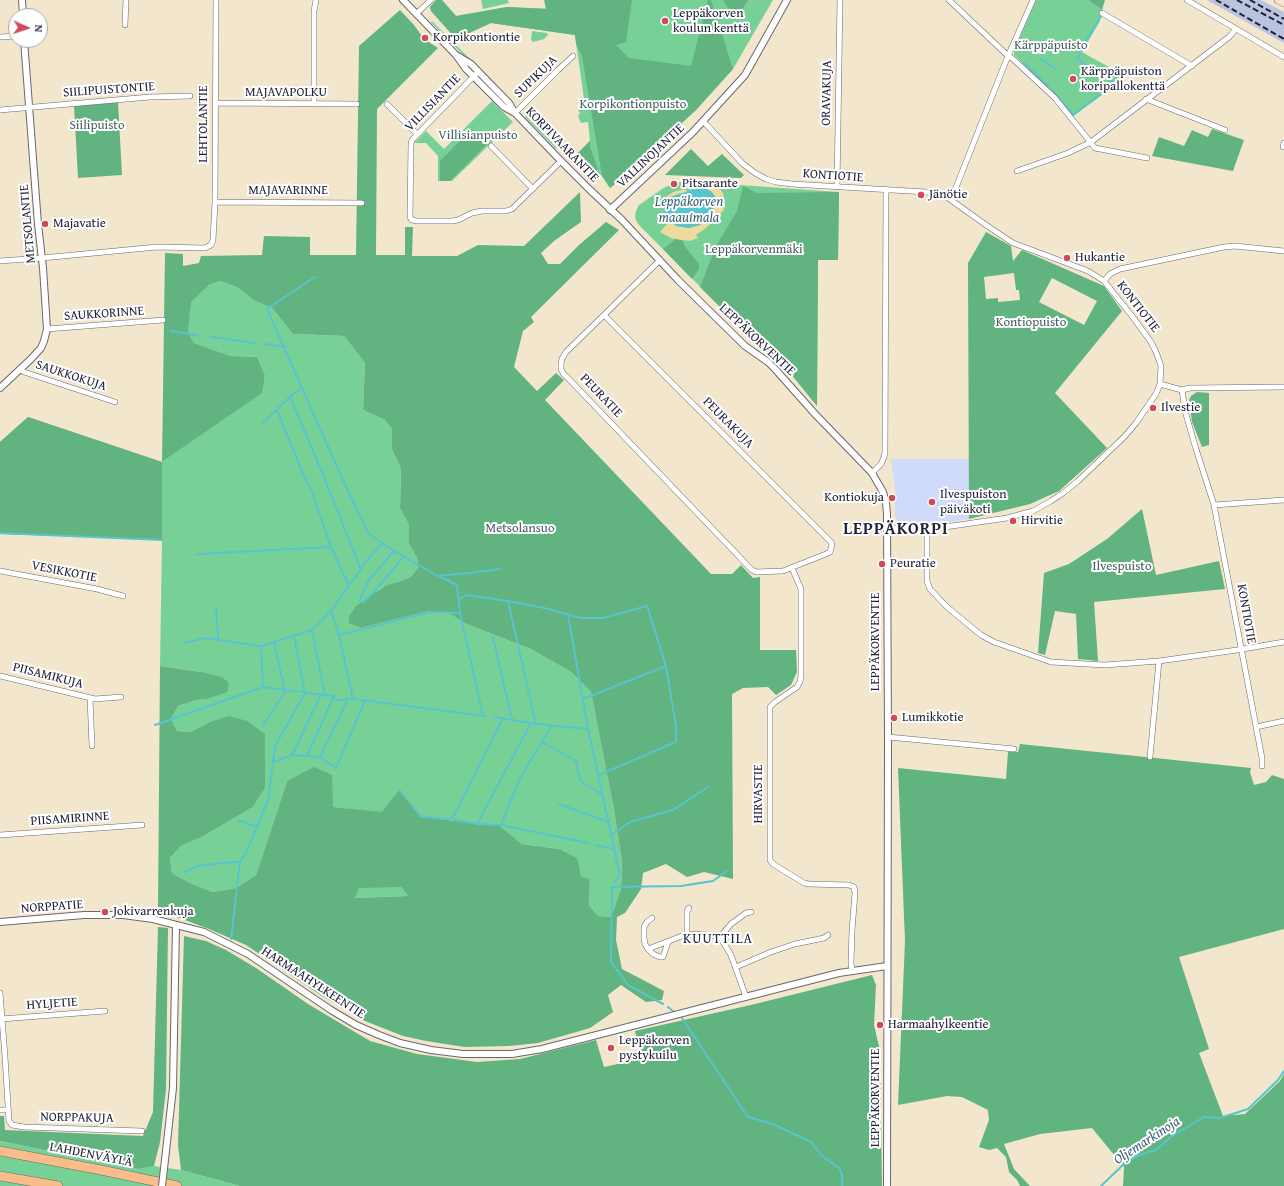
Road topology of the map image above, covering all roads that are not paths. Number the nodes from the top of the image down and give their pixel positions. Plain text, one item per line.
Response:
1 (126, 0) edge
2 (216, 0) edge
3 (316, 0) edge
4 (403, 0) edge
5 (431, 0) edge
6 (787, 0) edge
7 (840, 0) edge
8 (949, 0) edge
9 (1032, 0) edge
10 (1187, 0) edge
11 (1278, 0) edge
12 (1284, 3) edge
13 (1102, 13) dead end
14 (416, 14) junction
15 (125, 25) dead end
16 (1236, 29) junction
17 (25, 48) edge
18 (573, 56) dead end
19 (1008, 56) junction
20 (1284, 57) edge
21 (1192, 66) junction
22 (476, 74) junction
23 (190, 96) dead end
24 (1146, 99) junction
25 (216, 104) junction
26 (314, 104) junction
27 (357, 104) dead end
28 (387, 104) dead end
29 (29, 108) junction
30 (0, 110) edge
31 (515, 113) junction
32 (703, 121) junction
33 (1225, 130) dead end
34 (417, 134) junction
35 (1091, 142) junction
36 (491, 146) dead end
37 (1147, 158) dead end
38 (561, 161) junction
39 (1017, 171) dead end
40 (836, 187) junction
41 (533, 189) junction
42 (886, 190) junction
43 (951, 200) junction
44 (214, 202) junction
45 (362, 203) dead end
46 (610, 210) junction
47 (1284, 251) edge
48 (42, 258) junction
49 (660, 260) junction
50 (0, 261) edge
51 (1104, 281) junction
52 (604, 315) junction
53 (163, 320) dead end
54 (47, 329) junction
55 (20, 369) junction
56 (1160, 384) junction
57 (1284, 387) edge
58 (0, 388) edge
59 (1182, 390) junction
60 (115, 402) dead end
61 (872, 473) junction
62 (1284, 500) edge
63 (1214, 505) junction
64 (887, 528) junction
65 (927, 529) junction
66 (831, 549) joint
67 (792, 568) junction
68 (0, 571) edge
69 (123, 596) dead end
70 (1284, 642) edge
71 (1241, 649) junction
72 (1159, 661) junction
73 (0, 676) edge
74 (90, 698) junction
75 (121, 698) dead end
76 (1284, 721) edge
77 (1256, 727) junction
78 (888, 737) junction
79 (92, 746) dead end
80 (1014, 750) dead end
81 (1150, 757) dead end
82 (1262, 766) dead end
83 (142, 825) dead end
84 (0, 835) edge
85 (689, 908) dead end
86 (751, 912) dead end
87 (652, 918) dead end
88 (0, 922) edge
89 (176, 925) junction
90 (687, 934) junction
91 (828, 935) dead end
92 (720, 937) junction
93 (668, 942) junction
94 (648, 949) junction
95 (887, 966) junction
96 (736, 967) junction
97 (852, 971) junction
98 (0, 993) edge
99 (746, 997) junction
100 (105, 1011) dead end
101 (1, 1019) edge
102 (0, 1110) edge
103 (8, 1110) junction
104 (142, 1130) dead end
105 (0, 1152) edge
106 (0, 1176) edge
107 (58, 1186) edge
108 (162, 1186) edge
109 (177, 1186) edge
110 (887, 1186) edge

1 - 15 street
2 - 25 street, LEHTOLANTIE
3 - 26 street
4 - 14 street, KORPIVAARANTIE
5 - 14 street
6 - 32 street, VALLINOJANTIE
7 - 40 street, ORAVAKUJA
8 - 19 street
9 - 19 street
10 - 16 street
11 - 12 main road
13 - 21 street
14 - 22 street, KORPIVAARANTIE
16 - 20 street
16 - 21 street
17 - 29 street, METSOLANTIE
18 - 31 street, SUPIKUJA
19 - 35 street
19 - 43 street
21 - 24 street
22 - 31 street, KORPIVAARANTIE
22 - 34 street, VILLISIANTIE
23 - 29 street, SIILIPUISTONTIE
24 - 33 street
24 - 35 street
25 - 26 street, MAJAVAPOLKU
25 - 44 street, LEHTOLANTIE
26 - 27 street, MAJAVAPOLKU
28 - 34 street
29 - 30 street, SIILIPUISTONTIE
29 - 48 street, METSOLANTIE
31 - 38 street, KORPIVAARANTIE
32 - 40 street, KONTIOTIE
32 - 46 street, VALLINOJANTIE
34 - 41 street, VILLISIANTIE
35 - 37 street
35 - 39 street
36 - 41 street
38 - 41 street, VILLISIANTIE
38 - 46 street, KORPIVAARANTIE
40 - 42 street, KONTIOTIE
42 - 43 street, KONTIOTIE
42 - 61 street
43 - 51 street, KONTIOTIE
44 - 45 street, MAJAVARINNE
44 - 48 street, LEHTOLANTIE
46 - 49 street, LEPPÄKORVENTIE
47 - 51 street
48 - 50 street
48 - 54 street, METSOLANTIE
49 - 52 street, PEURATIE
49 - 61 street, LEPPÄKORVENTIE
51 - 56 street, KONTIOTIE
52 - 66 street, PEURAKUJA
52 - 67 street, PEURATIE
53 - 54 street, SAUKKORINNE
54 - 55 street, METSOLANTIE
55 - 58 street, METSOLANTIE
55 - 60 street, SAUKKOKUJA
56 - 59 street
56 - 65 street
57 - 59 street
59 - 63 street, KONTIOTIE
61 - 64 street, LEPPÄKORVENTIE
62 - 63 street
63 - 71 street, KONTIOTIE
64 - 65 street
64 - 78 street, LEPPÄKORVENTIE
65 - 72 street
66 - 67 street, PEURATIE
67 - 97 street, HIRVASTIE
68 - 69 street, VESIKKOTIE
70 - 71 street
71 - 72 street
71 - 77 street, KONTIOTIE
72 - 81 street
73 - 74 street, PIISAMIKUJA
74 - 75 street, PIISAMIKUJA
74 - 79 street, PIISAMIKUJA
76 - 77 street
77 - 82 street, KONTIOTIE
78 - 80 street
78 - 95 street, LEPPÄKORVENTIE
83 - 84 street, PIISAMIRINNE
85 - 90 street
86 - 92 street
87 - 94 street
88 - 89 street, NORPPATIE
89 - 99 street, HARMAAHYLKEENTIE
89 - 108 street, bridge
90 - 92 street
90 - 93 street
91 - 96 street
92 - 96 street
93 - 94 street
93 - 94 street
95 - 97 street, HARMAAHYLKEENTIE
95 - 110 street, LEPPÄKORVENTIE
96 - 99 street
97 - 99 street, HARMAAHYLKEENTIE
98 - 101 street
100 - 101 street, HYLJETIE
101 - 103 street
102 - 103 street
103 - 104 street, NORPPAKUJA
105 - 109 highway, LAHDENVÄYLÄ
106 - 107 highway

